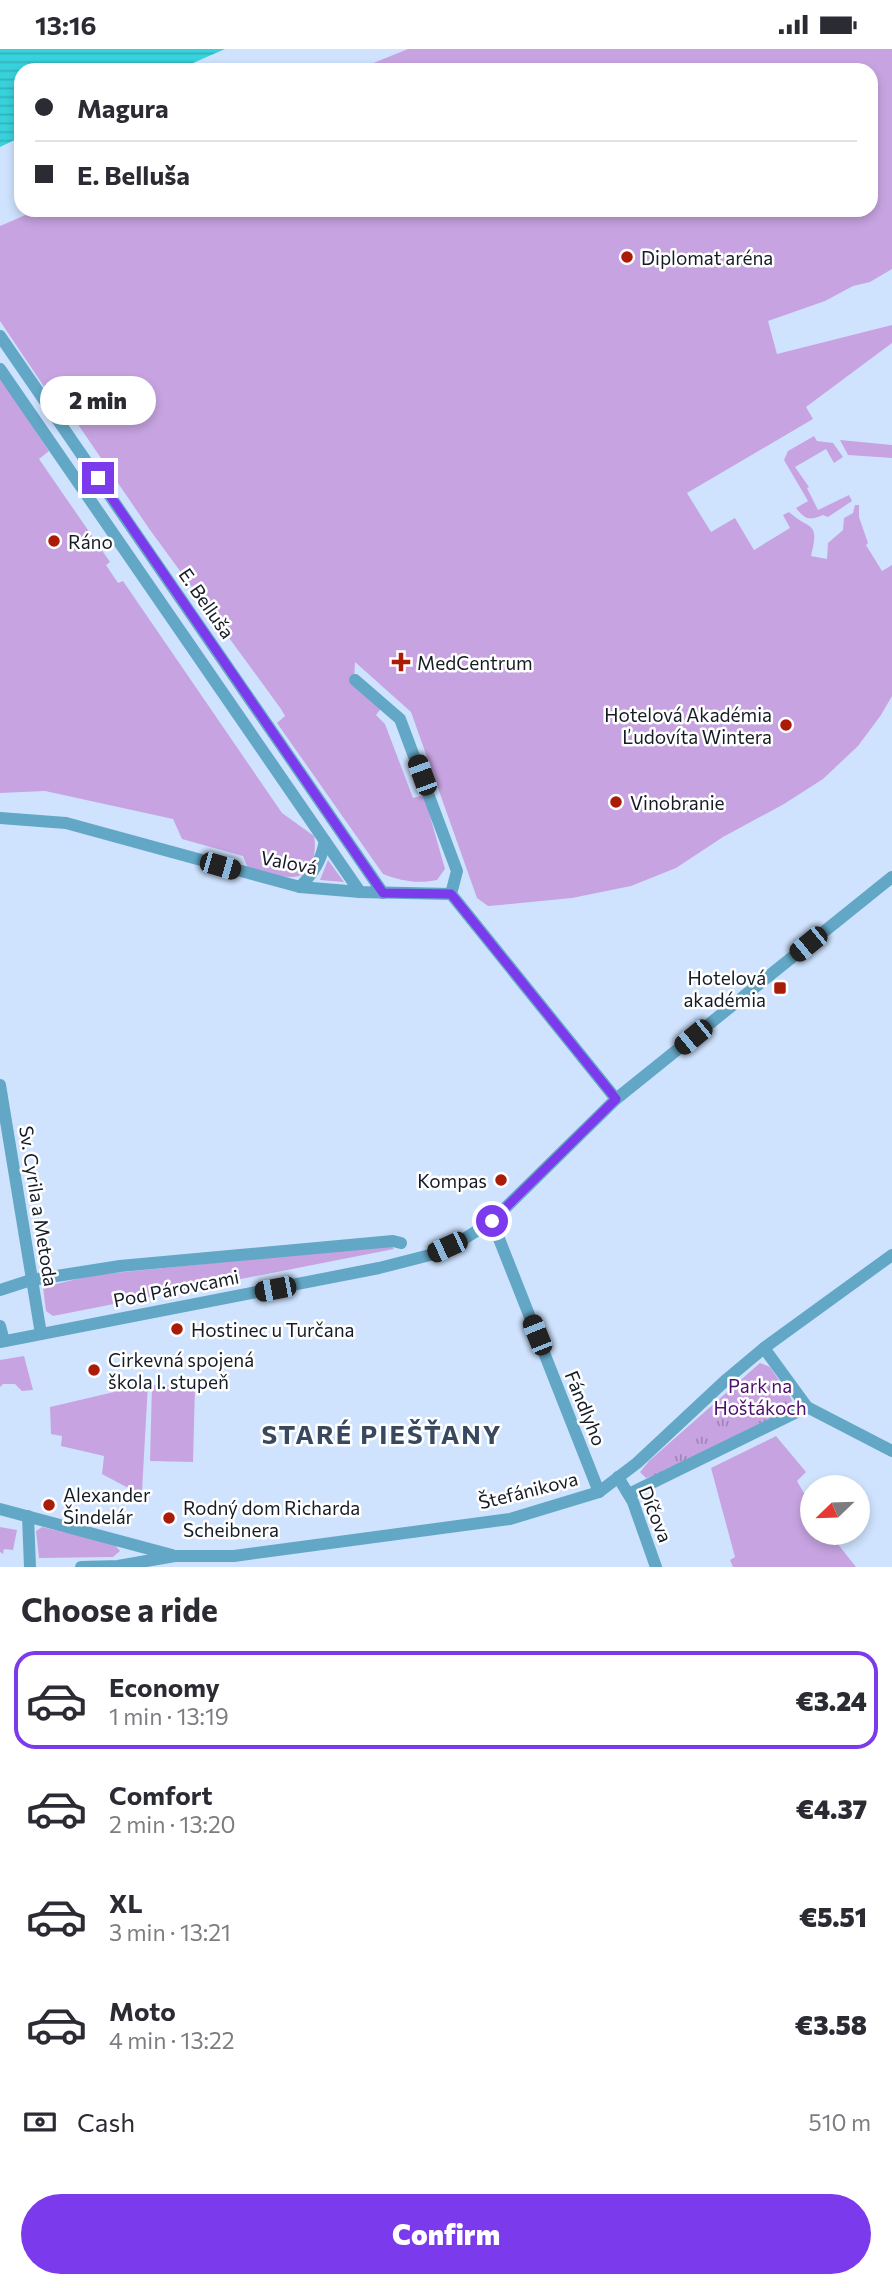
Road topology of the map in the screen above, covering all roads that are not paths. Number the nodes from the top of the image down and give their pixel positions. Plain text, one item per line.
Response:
1 (0, 336) edge
2 (0, 369) edge
3 (355, 680) dead end
4 (0, 818) edge
5 (325, 841) junction
6 (892, 877) edge
7 (300, 887) junction
8 (360, 892) junction
9 (383, 893) junction
10 (451, 894) junction
11 (0, 1085) edge
12 (616, 1099) junction
13 (492, 1221) junction
14 (401, 1243) dead end
15 (892, 1255) edge
16 (32, 1280) junction
17 (0, 1290) edge
18 (0, 1326) edge
19 (41, 1334) junction
20 (2, 1342) edge
21 (764, 1348) junction
22 (807, 1407) junction
23 (891, 1448) edge
24 (618, 1476) junction
25 (599, 1492) junction
26 (629, 1495) junction
27 (0, 1509) edge
28 (28, 1516) junction
29 (174, 1556) junction
30 (236, 1561) edge
31 (30, 1567) edge
32 (81, 1567) edge
33 (656, 1567) edge

1 - 9 street, E. Belluša
2 - 5 street, E. Belluša
3 - 10 street
4 - 7 street, Valová
5 - 7 street
5 - 8 street, E. Belluša
6 - 12 street, Pod Párovcami
7 - 8 street, Valová
8 - 9 street, Valová
9 - 10 street, Valová
10 - 12 street
11 - 16 street, Sv. Cyrila a Metoda
12 - 13 street, Pod Párovcami
13 - 19 street, Pod Párovcami
13 - 25 street, Fándlyho
14 - 16 street
15 - 21 street, Štefánikova
16 - 17 street
16 - 19 street, Sv. Cyrila a Metoda
18 - 20 street
19 - 20 street, Pod Párovcami
21 - 22 street
21 - 24 street, Štefánikova
22 - 23 street
22 - 26 street
24 - 25 street, Štefánikova
24 - 26 street, Díčova
25 - 30 street, Štefánikova
26 - 33 street, Díčova
27 - 28 street, Štefánikova
28 - 29 street, Štefánikova
28 - 31 street
29 - 30 street, Štefánikova
29 - 32 street, Štefánikova

